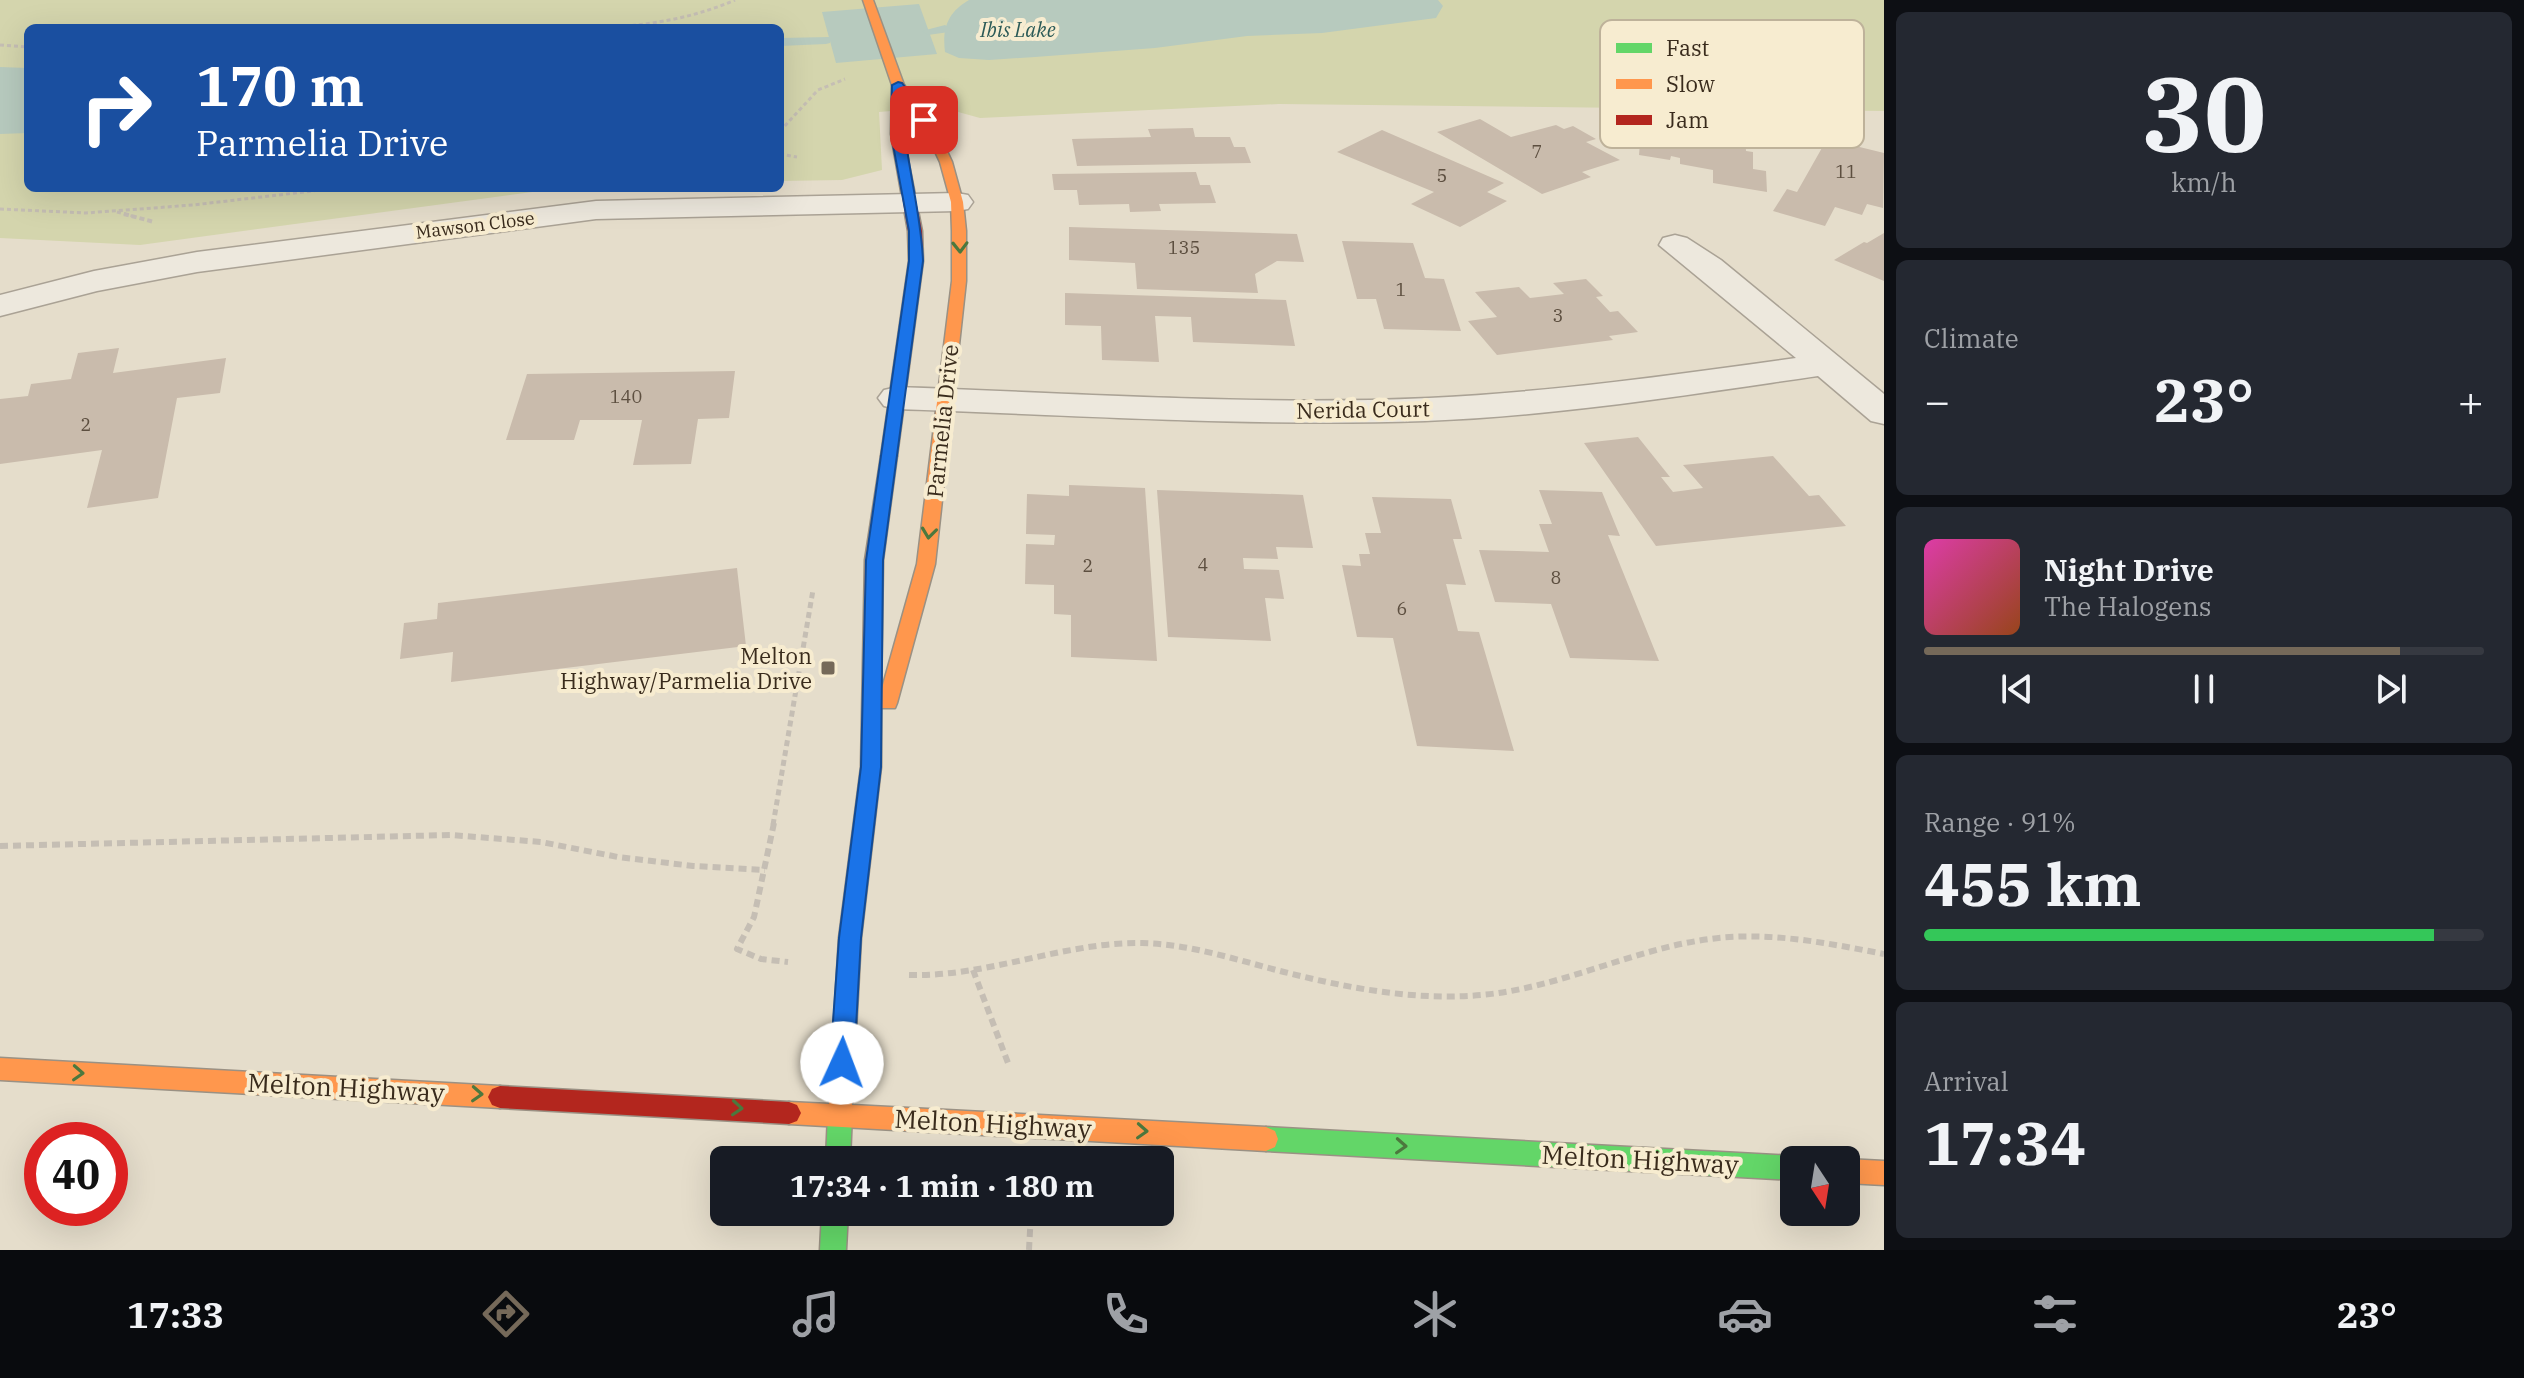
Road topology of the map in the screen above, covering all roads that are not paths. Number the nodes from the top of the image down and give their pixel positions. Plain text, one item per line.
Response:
1 (868, 0) edge
2 (898, 85) junction
3 (957, 202) junction
4 (910, 204) junction
5 (1675, 245) dead end
6 (0, 306) edge
7 (1827, 364) junction
8 (897, 398) junction
9 (945, 400) junction
10 (1884, 413) edge
11 (871, 767) junction
12 (0, 1069) edge
13 (840, 1114) junction
14 (839, 1146) edge
15 (1780, 1167) edge
16 (1860, 1172) edge
17 (1884, 1173) edge
18 (834, 1226) edge
19 (833, 1250) edge

1 - 2 main road, Parmelia Drive
2 - 3 main road, Parmelia Drive
2 - 4 main road, Parmelia Drive
3 - 4 street, Mawson Close
3 -> 9 main road, Parmelia Drive
4 - 6 street, Mawson Close
4 - 8 main road, Parmelia Drive
5 - 7 street
7 - 9 street, Nerida Court
7 - 10 street
8 - 9 street, Nerida Court
8 - 11 main road, Parmelia Drive
9 -> 11 main road, Parmelia Drive
11 - 13 main road, Parmelia Drive
12 -> 13 main road, Melton Highway
13 - 14 main road, Parmelia Drive
13 -> 15 main road, Melton Highway
16 - 17 main road
18 - 19 main road

